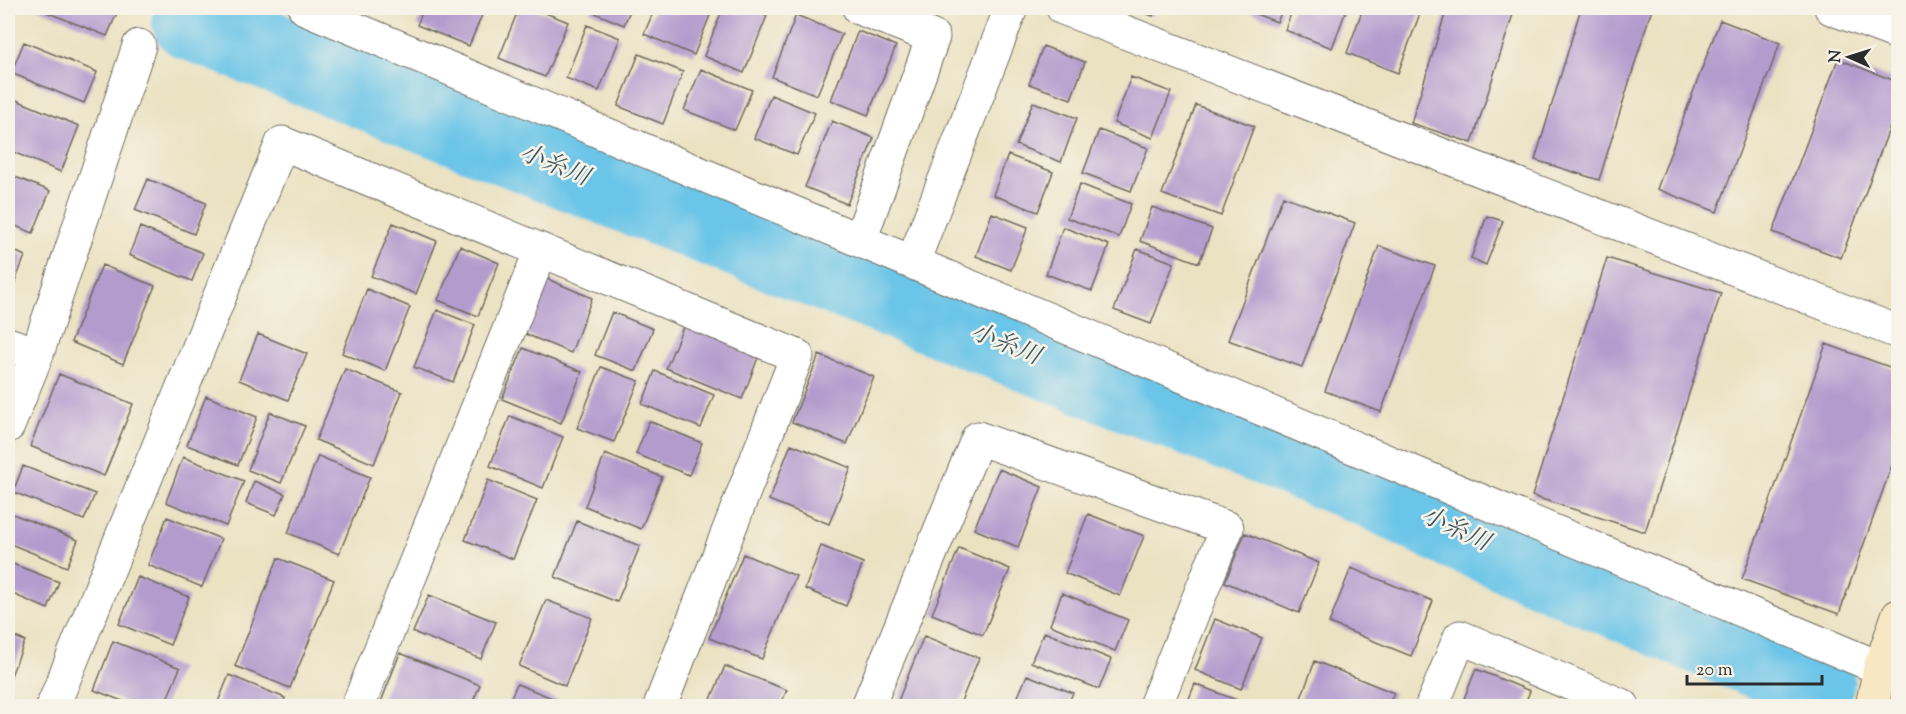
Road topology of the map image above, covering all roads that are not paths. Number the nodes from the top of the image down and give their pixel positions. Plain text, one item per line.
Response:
1 (305, 8) edge
2 (859, 8) edge
3 (1011, 8) edge
4 (1063, 8) edge
5 (1831, 8) edge
6 (1899, 33) edge
7 (139, 46) dead end
8 (860, 240) junction
9 (541, 250) junction
10 (913, 262) junction
11 (1899, 332) edge
12 (22, 349) edge
13 (8, 426) edge
14 (1899, 616) edge
15 (1880, 668) junction
16 (53, 706) edge
17 (358, 706) edge
18 (660, 706) edge
19 (868, 706) edge
20 (1155, 706) edge
21 (1432, 706) edge
22 (1623, 706) edge
23 (1872, 706) edge

1 - 8 street
2 - 8 street
3 - 10 street
4 - 11 street
5 - 6 street
7 - 12 street
8 - 10 street
9 - 16 street
9 - 17 street
9 - 18 street
10 - 15 street
12 - 13 street
14 - 15 street
15 - 23 street
19 - 20 street
21 - 22 street

